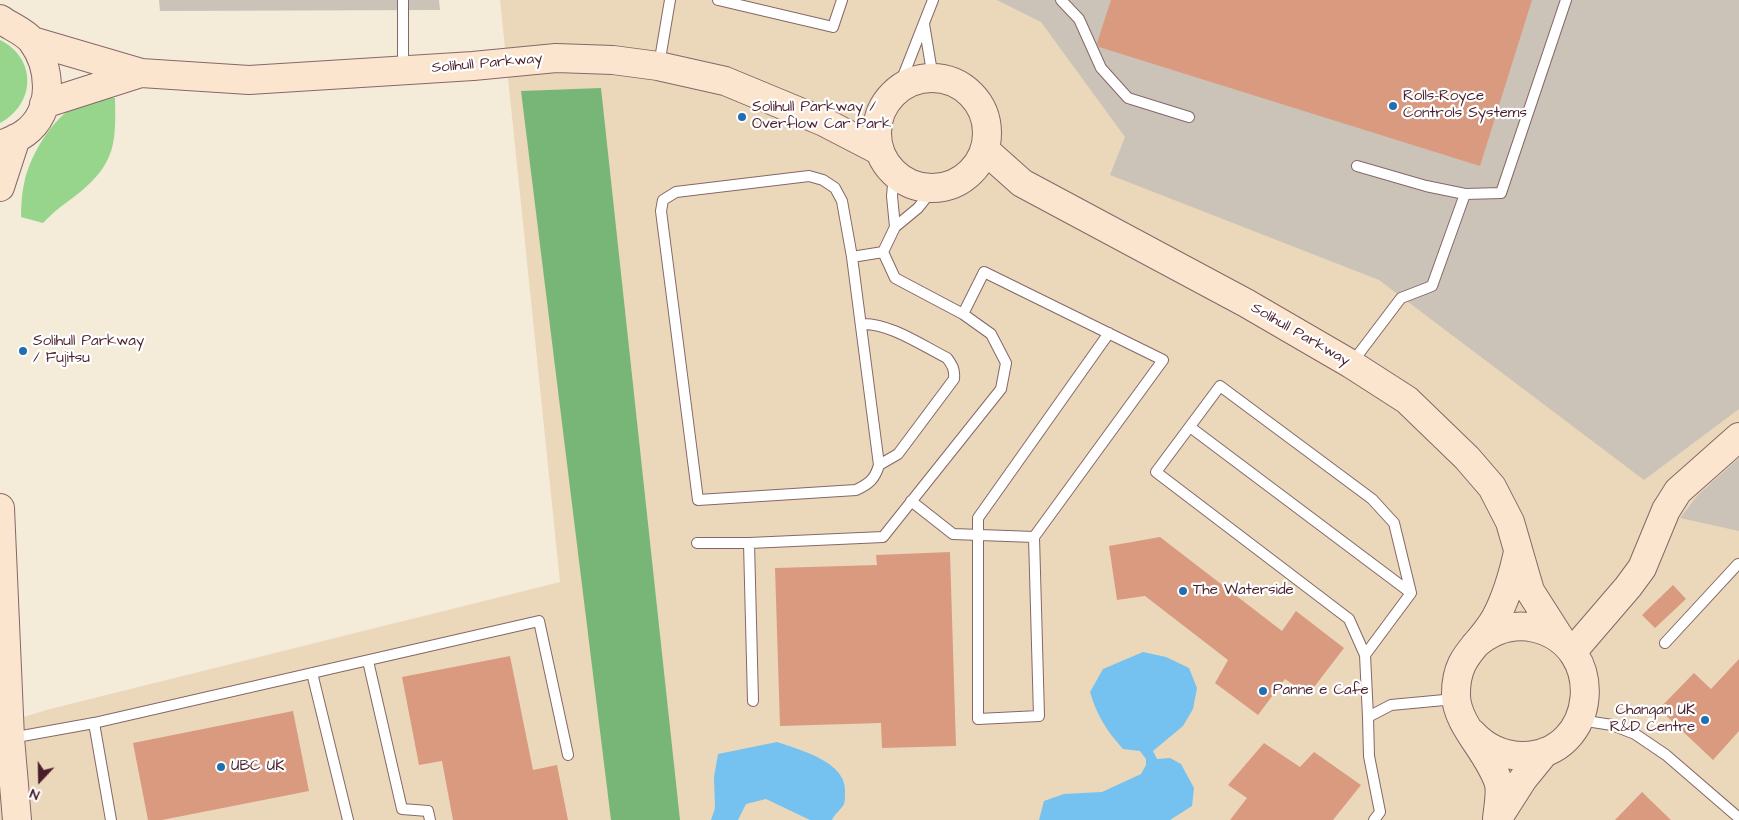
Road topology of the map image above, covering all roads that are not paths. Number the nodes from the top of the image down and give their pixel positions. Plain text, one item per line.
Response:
1 (403, 0) edge
2 (670, 0) edge
3 (718, 0) edge
4 (842, 0) edge
5 (933, 0) edge
6 (1061, 0) edge
7 (1566, 0) edge
8 (1, 20) edge
9 (924, 23) junction
10 (32, 41) junction
11 (658, 66) junction
12 (404, 70) junction
13 (141, 73) junction
14 (933, 78) junction
15 (892, 96) junction
16 (44, 104) junction
17 (1189, 117) dead end
18 (824, 122) junction
19 (8, 142) edge
20 (878, 150) junction
21 (985, 150) junction
22 (1358, 166) dead end
23 (894, 174) junction
24 (969, 174) junction
25 (1022, 183) junction
26 (0, 187) edge
27 (933, 189) junction
28 (1465, 194) junction
29 (895, 227) junction
30 (883, 252) junction
31 (852, 257) junction
32 (963, 314) junction
33 (860, 324) junction
34 (1109, 333) junction
35 (1351, 364) junction
36 (1190, 427) junction
37 (1739, 437) edge
38 (879, 465) junction
39 (911, 501) junction
40 (0, 508) edge
41 (977, 534) junction
42 (1034, 537) junction
43 (697, 543) dead end
44 (749, 543) junction
45 (1518, 552) junction
46 (1739, 564) edge
47 (2, 579) edge
48 (1411, 593) junction
49 (1665, 643) dead end
50 (1475, 644) junction
51 (1566, 645) junction
52 (1365, 655) junction
53 (368, 661) junction
54 (312, 673) junction
55 (1456, 699) junction
56 (753, 701) dead end
57 (1368, 716) junction
58 (1579, 720) junction
59 (94, 724) junction
60 (1472, 733) junction
61 (10, 738) junction
62 (1545, 752) junction
63 (568, 755) dead end
64 (1739, 818) edge
65 (1497, 819) edge
66 (17, 820) edge
67 (111, 820) edge
68 (348, 820) edge
69 (430, 820) edge
70 (1374, 820) edge

1 - 12 lane
2 - 11 lane
3 - 4 lane
5 - 9 lane
6 - 17 lane
7 - 28 lane
8 - 10 street
9 - 14 lane
9 - 15 lane
10 - 13 street
10 - 16 street
11 - 12 street, Solihull Parkway
11 - 18 street, Solihull Parkway
12 - 13 street, Solihull Parkway
13 - 16 street
14 - 15 street
14 - 21 street
15 - 18 street
15 - 20 street
16 - 19 street
18 - 20 street, Solihull Parkway
19 - 26 street
20 - 23 street
21 - 24 street
21 - 25 street, Solihull Parkway
22 - 28 lane
23 - 27 street
23 - 29 lane
24 - 25 street, Solihull Parkway
24 - 27 street
25 - 35 street, Solihull Parkway
27 - 29 lane
28 - 35 lane
29 - 30 lane
30 - 31 lane
30 - 32 lane
31 - 33 lane
31 - 38 lane
32 - 34 lane
32 - 39 lane
33 - 38 lane
33 - 38 lane
34 - 41 lane
34 - 42 lane
35 - 45 street, Solihull Parkway
36 - 48 lane
36 - 48 lane
36 - 52 lane
37 - 51 street
39 - 41 lane
39 - 44 lane
40 - 47 street
41 - 42 lane
41 - 42 lane
43 - 44 lane
44 - 56 lane
45 - 50 street
45 - 51 street, Solihull Parkway
46 - 49 lane
47 - 61 street
48 - 52 lane
50 - 51 street
50 - 55 street
51 - 58 street
52 - 57 lane
53 - 54 lane
53 - 63 lane
53 - 69 lane
54 - 59 lane
54 - 68 lane
55 - 57 lane
55 - 60 street
57 - 70 lane
58 - 62 street
58 - 64 lane
59 - 61 lane
59 - 67 lane
60 - 62 street
60 - 65 street
61 - 66 street
62 - 65 street

